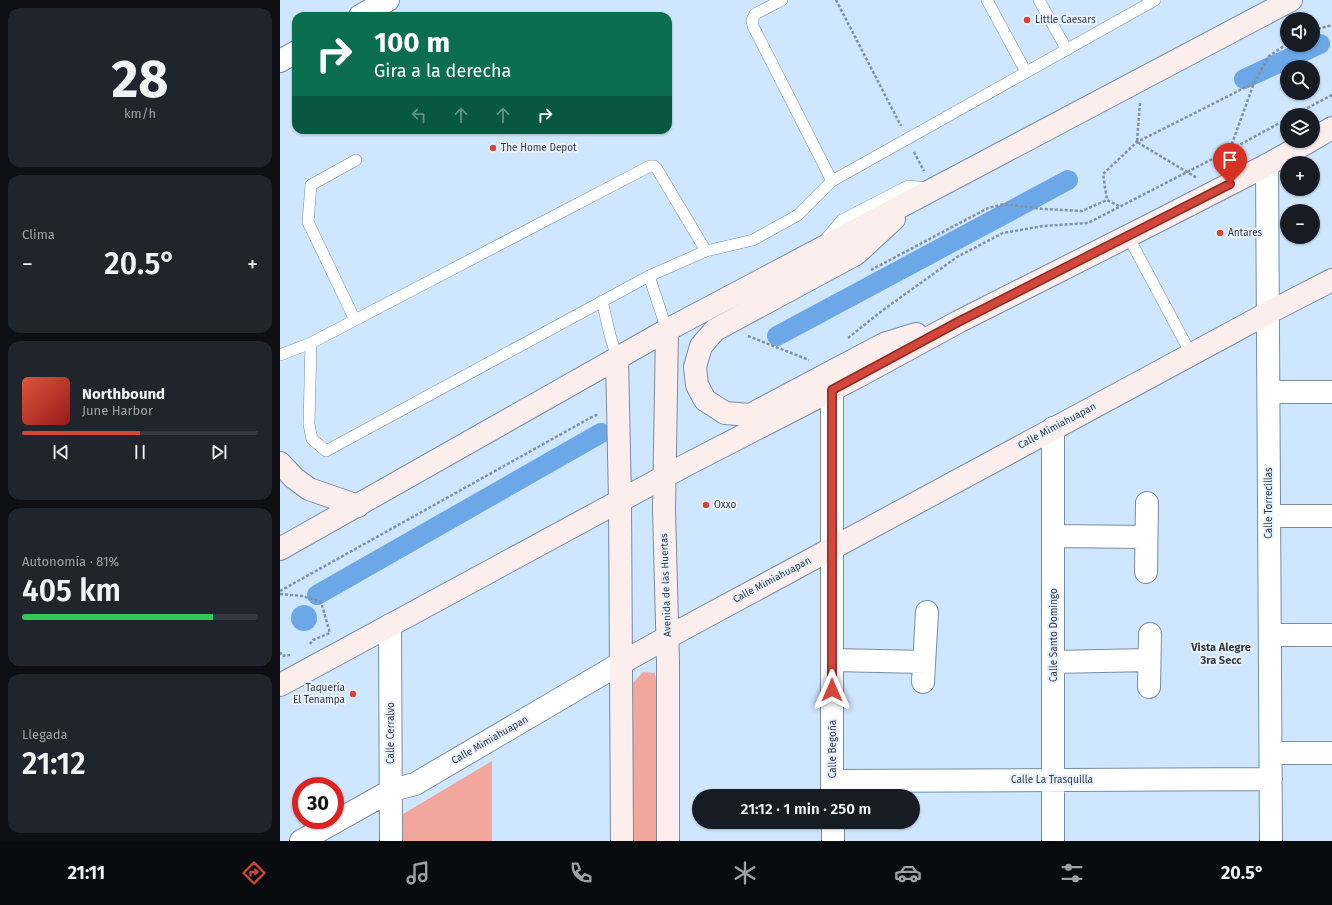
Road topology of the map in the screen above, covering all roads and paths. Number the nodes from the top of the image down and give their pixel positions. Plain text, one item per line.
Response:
1 (388, 0) edge
2 (782, 0) edge
3 (836, 0) edge
4 (987, 0) edge
5 (1040, 0) edge
6 (1155, 0) edge
7 (1291, 0) edge
8 (367, 12) edge
9 (1332, 25) edge
10 (1320, 28) edge
11 (1280, 49) edge
12 (1066, 50) junction
13 (292, 54) edge
14 (280, 61) edge
15 (1026, 72) junction
16 (1142, 78) junction
17 (1255, 82) junction
18 (1332, 95) edge
19 (1307, 108) edge
20 (1280, 123) edge
21 (1332, 128) edge
22 (1320, 135) edge
23 (907, 138) junction
24 (1137, 142) junction
25 (1297, 148) edge
26 (1230, 150) junction
27 (356, 160) dead end
28 (1267, 165) junction
29 (1186, 172) junction
30 (832, 181) junction
31 (1218, 190) junction
32 (925, 193) junction
33 (1107, 200) junction
34 (1119, 206) junction
35 (1128, 236) junction
36 (706, 251) junction
37 (870, 271) dead end
38 (649, 276) junction
39 (1332, 280) edge
40 (602, 301) junction
41 (1268, 313) junction
42 (355, 320) junction
43 (958, 322) junction
44 (667, 330) junction
45 (758, 339) dead end
46 (842, 342) dead end
47 (311, 343) junction
48 (1191, 354) junction
49 (280, 355) edge
50 (617, 358) junction
51 (814, 362) dead end
52 (832, 390) junction
53 (1269, 392) junction
54 (1332, 392) edge
55 (618, 408) junction
56 (1053, 428) junction
57 (280, 463) edge
58 (664, 477) junction
59 (620, 501) junction
60 (1147, 503) dead end
61 (358, 506) junction
62 (1269, 516) junction
63 (1332, 516) edge
64 (1054, 536) junction
65 (1146, 537) junction
66 (832, 548) junction
67 (280, 549) edge
68 (1146, 572) dead end
69 (280, 592) edge
70 (927, 612) dead end
71 (390, 625) junction
72 (1150, 634) dead end
73 (1270, 635) junction
74 (1332, 635) edge
75 (668, 637) junction
76 (313, 640) dead end
77 (833, 660) junction
78 (1149, 660) junction
79 (1054, 662) junction
80 (621, 663) junction
81 (280, 685) edge
82 (1150, 687) dead end
83 (1271, 753) junction
84 (1332, 753) edge
85 (1271, 779) junction
86 (1053, 780) junction
87 (832, 789) edge
88 (392, 790) junction
89 (832, 829) edge
90 (301, 841) edge
91 (391, 841) edge
92 (622, 841) edge
93 (668, 841) edge
94 (833, 841) edge
95 (1053, 841) edge
96 (1271, 841) edge

1 - 8 street
2 - 30 lane
3 - 23 path
4 - 15 lane
5 - 12 lane
6 - 12 lane
7 - 16 main road
9 - 10 path
11 - 17 path
12 - 15 lane
13 - 14 street
15 - 23 lane
16 - 24 path
16 - 32 main road
17 - 24 path
17 - 26 path
18 - 19 path
20 - 26 path
21 - 22 main road
23 - 30 lane
23 - 32 path
24 - 29 path
24 - 33 path
25 - 28 main road
26 - 29 path
27 - 42 lane
28 - 31 main road
28 - 41 street, Calle Torrecillas
29 - 31 path
29 - 34 path
30 - 36 lane
31 - 35 main road
32 - 43 main road
32 - 44 main road
33 - 34 path
33 - 37 path
34 - 46 path
35 - 43 main road
35 - 48 lane
36 - 38 lane
36 - 42 lane
38 - 40 lane
38 - 44 lane
39 - 41 main road, Calle Mimiahuapan
40 - 47 lane
40 - 50 lane
41 - 48 main road, Calle Mimiahuapan
41 - 53 street, Calle Torrecillas
42 - 47 lane
43 - 52 main road
44 - 50 main road
44 - 58 main road, Avenida de las Huertas
45 - 51 path
47 - 49 lane
48 - 56 main road, Calle Mimiahuapan
50 - 55 main road
50 - 61 main road
52 - 58 main road
52 - 66 street, Calle Begoña
53 - 54 street
53 - 62 street, Calle Torrecillas
55 - 59 main road
55 - 69 path
56 - 64 street, Calle Santo Domingo
56 - 66 main road, Calle Mimiahuapan
57 - 61 main road
58 - 59 main road
58 - 75 main road, Avenida de las Huertas
59 - 71 main road
59 - 80 main road
60 - 65 street
61 - 67 main road
62 - 63 street
62 - 73 street, Calle Torrecillas
64 - 65 street
64 - 79 street, Calle Santo Domingo
65 - 68 street
66 - 75 main road, Calle Mimiahuapan
66 - 77 street, Calle Begoña
69 - 76 path
70 - 77 street
71 - 81 main road
71 - 88 street, Calle Cerralvo
72 - 78 street
73 - 74 street
73 - 83 street, Calle Torrecillas
75 - 80 main road, Calle Mimiahuapan
75 - 93 main road, Avenida de las Huertas
77 - 87 street, Calle Begoña
78 - 79 street
78 - 82 street
79 - 86 street, Calle Santo Domingo
80 - 88 street, Calle Mimiahuapan
80 - 92 main road
83 - 84 street
83 - 85 street, Calle Torrecillas
85 - 86 street, Calle La Trasquilla
85 - 96 street, Calle Torrecillas
86 - 87 street, Calle La Trasquilla
86 - 95 street, Calle Santo Domingo
88 - 90 street, Calle Mimiahuapan
88 - 91 street, Calle Cerralvo
89 - 94 street

